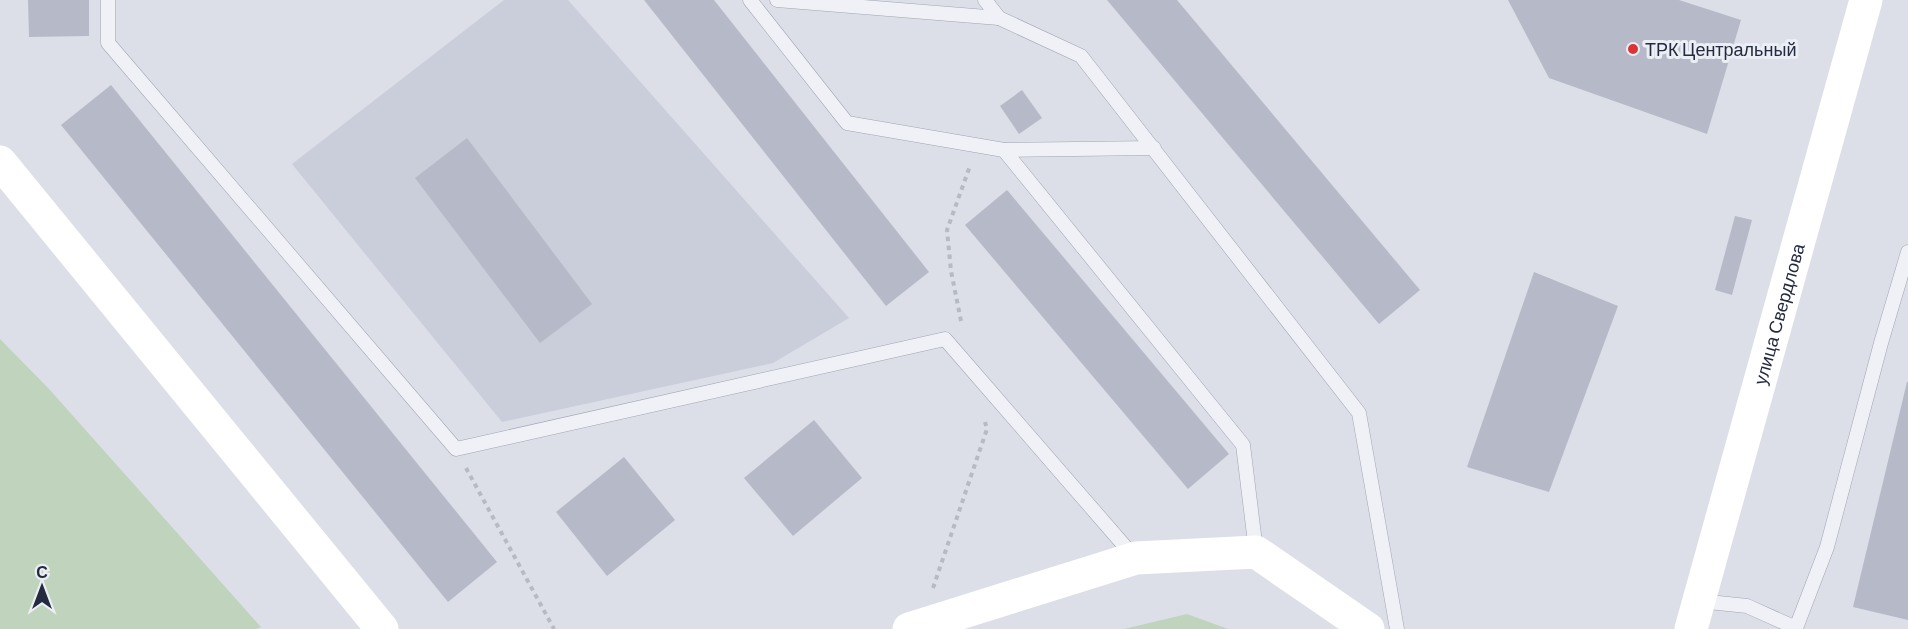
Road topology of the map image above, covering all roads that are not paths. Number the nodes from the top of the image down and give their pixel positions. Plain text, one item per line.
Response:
1 (108, 0) edge
2 (750, 0) edge
3 (777, 0) edge
4 (985, 0) edge
5 (1866, 0) edge
6 (999, 18) junction
7 (1154, 148) junction
8 (1004, 150) junction
9 (0, 162) edge
10 (1908, 252) edge
11 (1256, 552) junction
12 (1136, 558) junction
13 (1695, 615) edge
14 (382, 629) edge
15 (909, 629) edge
16 (1368, 629) edge
17 (1397, 629) edge

1 - 12 lane
2 - 8 lane
3 - 6 lane
4 - 6 lane
5 - 13 street, улица Свердлова
6 - 7 lane
7 - 8 lane
7 - 17 lane
8 - 11 lane
9 - 14 street
10 - 13 lane
11 - 12 street
11 - 16 street
12 - 15 street

